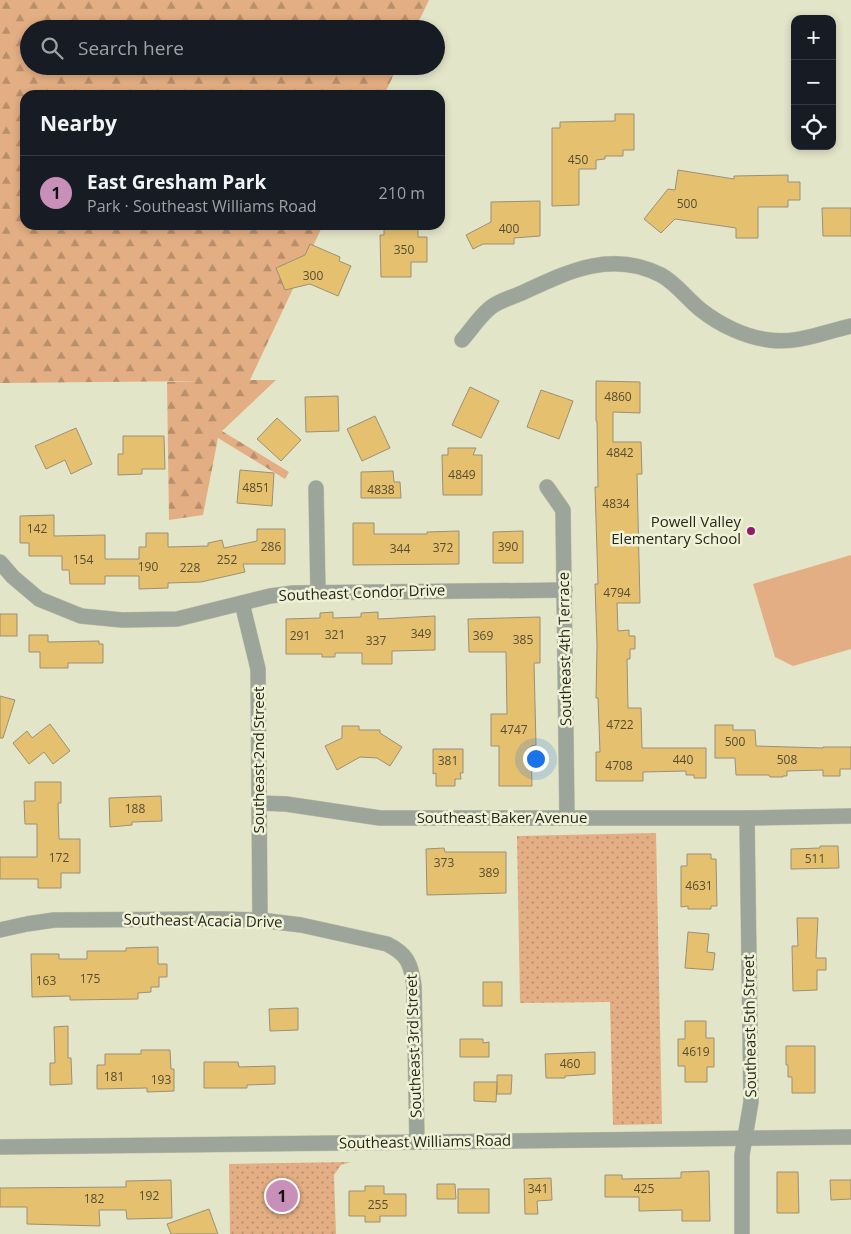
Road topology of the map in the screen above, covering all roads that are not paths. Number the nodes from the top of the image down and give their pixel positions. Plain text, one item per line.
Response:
1 (851, 326) edge
2 (462, 340) dead end
3 (547, 487) dead end
4 (316, 488) dead end
5 (0, 562) edge
6 (565, 590) junction
7 (318, 592) junction
8 (242, 603) junction
9 (259, 804) junction
10 (851, 816) edge
11 (567, 817) junction
12 (747, 818) junction
13 (260, 920) junction
14 (0, 930) edge
15 (402, 952) joint
16 (851, 1137) edge
17 (745, 1138) junction
18 (416, 1142) junction
19 (0, 1147) edge
20 (742, 1234) edge

1 - 2 street
3 - 6 street, Southeast 4th Terrace
4 - 7 street
5 - 8 street, Southeast Condor Drive
6 - 7 street, Southeast Condor Drive
6 - 11 street, Southeast 4th Terrace
7 - 8 street, Southeast Condor Drive
8 - 9 street, Southeast 2nd Street
9 - 11 street, Southeast Baker Avenue
9 - 13 street, Southeast 2nd Street
10 - 12 street, Southeast Baker Avenue
11 - 12 street, Southeast Baker Avenue
12 - 17 street, Southeast 5th Street
13 - 14 street, Southeast Acacia Drive
13 - 15 street, Southeast Acacia Drive
15 - 18 street, Southeast 3rd Street
16 - 17 street, Southeast Williams Road
17 - 18 street, Southeast Williams Road
17 - 20 street, Southeast 5th Street
18 - 19 street, Southeast Williams Road

